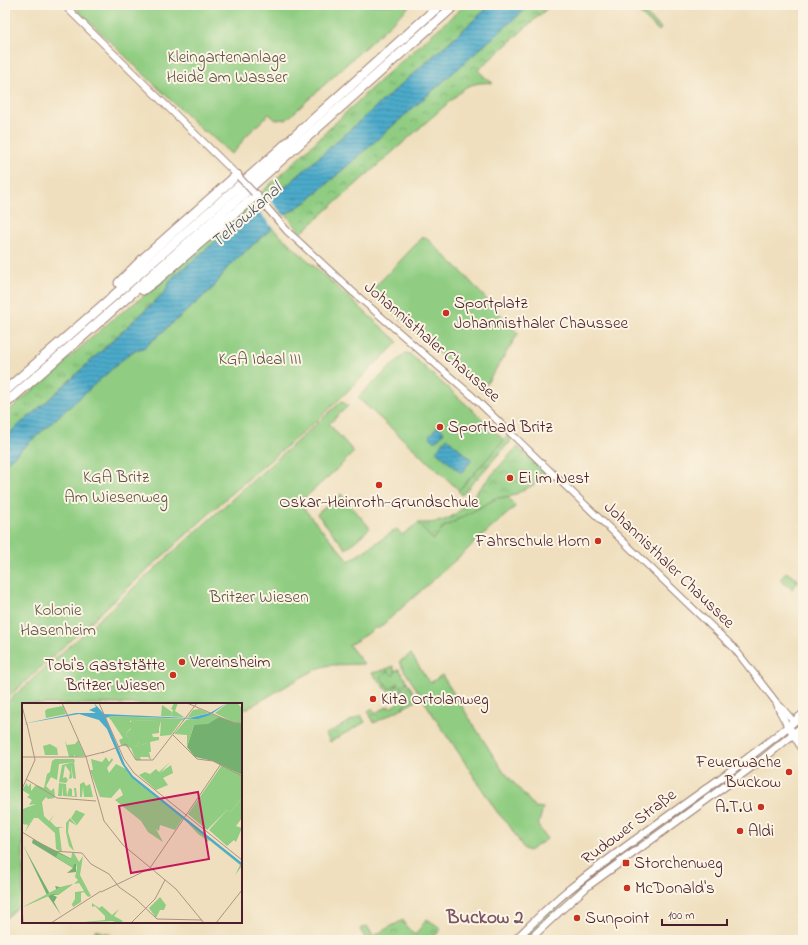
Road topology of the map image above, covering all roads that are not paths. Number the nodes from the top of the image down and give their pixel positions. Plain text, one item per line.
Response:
1 (64, 5) edge
2 (440, 5) edge
3 (455, 5) edge
4 (238, 176) junction
5 (256, 196) junction
6 (133, 292) junction
7 (103, 305) junction
8 (5, 391) edge
9 (5, 404) edge
10 (803, 714) edge
11 (791, 724) junction
12 (802, 729) edge
13 (793, 734) junction
14 (759, 750) junction
15 (803, 750) edge
16 (764, 758) junction
17 (515, 940) edge
18 (529, 940) edge

1 - 4 street
2 - 7 highway
3 - 6 highway
4 - 5 street, Johannisthaler Chaussee, bridge
4 - 7 highway
5 - 6 highway
5 - 11 street, Johannisthaler Chaussee
6 - 9 highway
7 - 8 highway
10 - 11 main road, Rudower Straße
11 - 12 main road, Johannisthaler Chaussee
11 - 13 main road, Johannisthaler Chaussee
11 - 14 main road, Rudower Straße
12 - 13 main road, Rudower Straße
13 - 15 main road, Johannisthaler Chaussee
13 - 16 main road, Rudower Straße
14 - 16 main road
14 - 17 main road, Rudower Straße
16 - 18 main road, Rudower Straße

